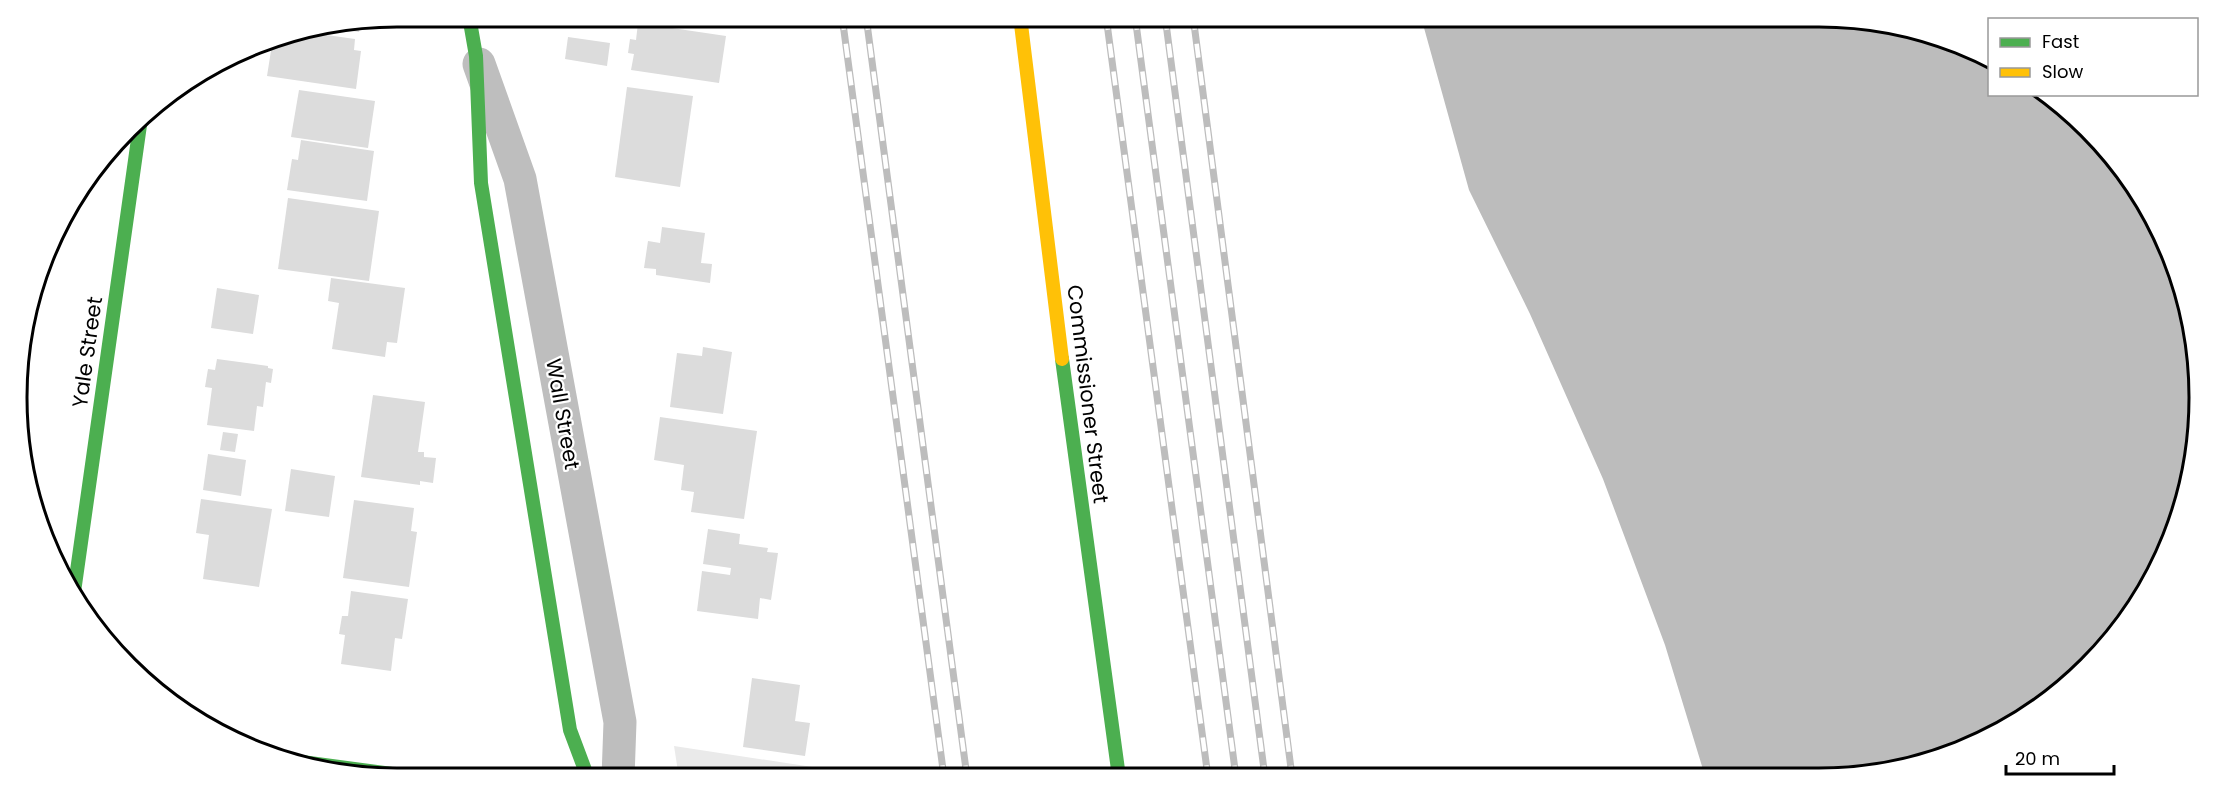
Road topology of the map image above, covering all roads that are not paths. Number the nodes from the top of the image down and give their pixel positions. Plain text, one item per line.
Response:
1 (471, 27) edge
2 (1021, 27) edge
3 (476, 56) junction
4 (139, 133) edge
5 (76, 580) edge
6 (584, 768) edge
7 (618, 768) edge
8 (1118, 768) edge

1 - 3 street, Wall Street
2 - 8 street, Commissioner Street
3 - 6 street, Wall Street
3 - 7 street, Wall Street
4 - 5 street, Yale Street

